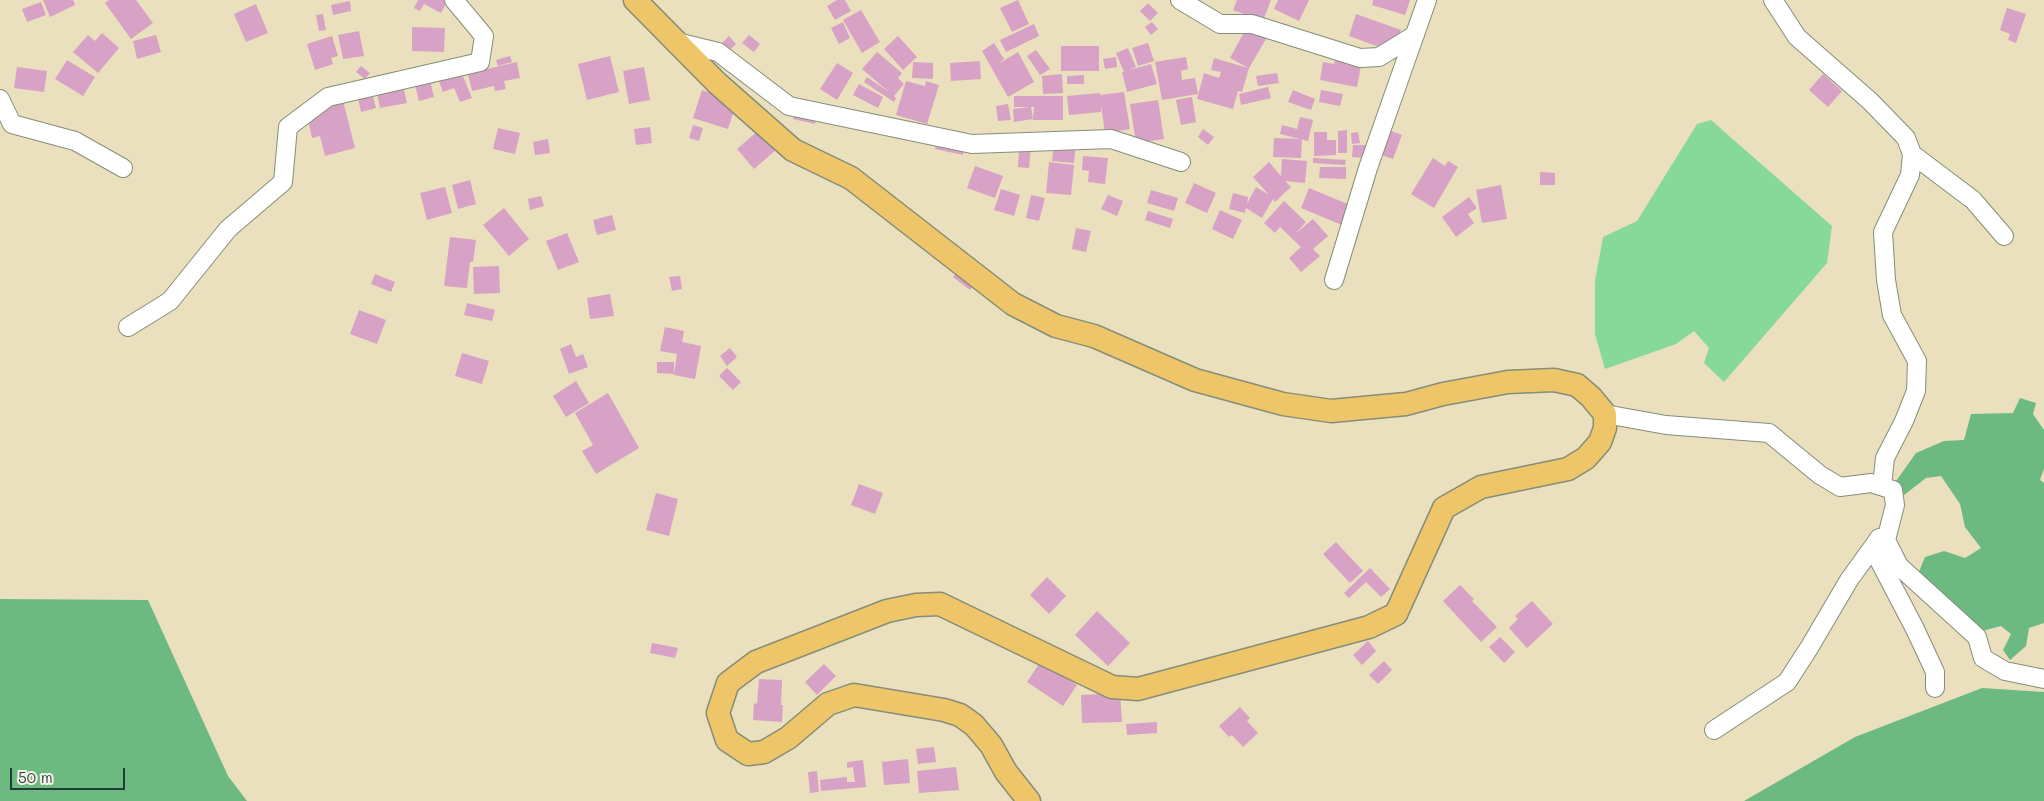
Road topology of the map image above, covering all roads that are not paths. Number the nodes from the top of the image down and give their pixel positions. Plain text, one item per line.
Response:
1 (454, 0) edge
2 (636, 0) edge
3 (1180, 0) edge
4 (1426, 0) edge
5 (1773, 0) edge
6 (1414, 34) junction
7 (677, 42) junction
8 (0, 99) edge
9 (1912, 154) junction
10 (1180, 162) dead end
11 (123, 168) dead end
12 (2004, 236) dead end
13 (1334, 280) dead end
14 (128, 327) dead end
15 (1605, 414) junction
16 (1882, 486) junction
17 (1891, 522) junction
18 (1875, 544) junction
19 (2044, 679) edge
20 (1935, 688) dead end
21 (1714, 730) dead end
22 (1029, 801) edge

1 - 14 street
2 - 7 main road
3 - 6 street
4 - 6 street
5 - 9 street
6 - 13 street
7 - 10 street
7 - 15 main road
8 - 11 street
9 - 12 street
9 - 16 street
15 - 16 street
15 - 22 main road
16 - 17 street
17 - 18 street
17 - 19 street
18 - 20 street
18 - 21 street

